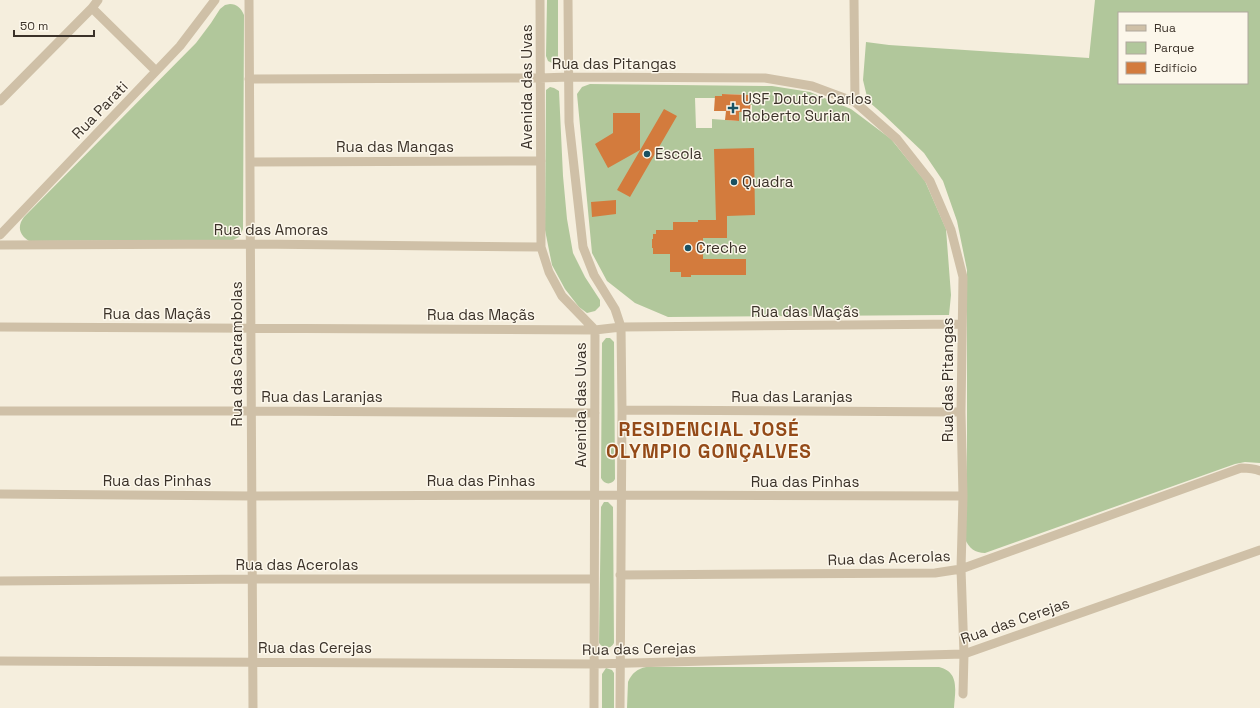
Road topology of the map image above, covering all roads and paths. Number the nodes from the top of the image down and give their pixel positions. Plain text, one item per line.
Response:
1 (98, 0) edge
2 (215, 0) edge
3 (248, 0) edge
4 (540, 0) edge
5 (568, 0) edge
6 (854, 0) edge
7 (92, 8) junction
8 (156, 71) junction
9 (569, 77) junction
10 (540, 78) junction
11 (249, 79) junction
12 (0, 101) edge
13 (855, 102) junction
14 (541, 161) junction
15 (250, 162) junction
16 (0, 235) edge
17 (0, 244) edge
18 (250, 244) junction
19 (541, 247) junction
20 (962, 324) junction
21 (0, 327) edge
22 (621, 327) junction
23 (251, 328) junction
24 (595, 330) junction
25 (622, 410) junction
26 (0, 411) edge
27 (251, 411) junction
28 (961, 412) junction
29 (595, 413) junction
30 (1260, 471) edge
31 (0, 494) edge
32 (621, 494) junction
33 (595, 495) junction
34 (252, 496) junction
35 (963, 496) junction
36 (1260, 550) edge
37 (961, 569) junction
38 (620, 575) junction
39 (252, 579) junction
40 (594, 579) junction
41 (0, 581) edge
42 (964, 654) junction
43 (0, 661) edge
44 (253, 661) junction
45 (594, 664) junction
46 (620, 664) junction
47 (963, 694) dead end
48 (253, 708) edge
49 (594, 708) edge
50 (620, 708) edge

1 - 7 street
2 - 8 street, Rua Parati
3 - 11 street, Rua das Carambolas
4 - 10 street, Avenida das Uvas
5 - 9 street
6 - 13 street
7 - 8 street
7 - 12 street
8 - 16 street, Rua Parati
9 - 10 street, Rua das Pitangas
9 - 13 street, Rua das Pitangas
9 - 22 street
10 - 11 street, Rua das Pitangas
10 - 14 street, Avenida das Uvas
11 - 15 street, Rua das Carambolas
13 - 20 street, Rua das Pitangas
14 - 15 street, Rua das Mangas
14 - 19 street, Avenida das Uvas
15 - 18 street, Rua das Carambolas
17 - 18 street, Rua das Amoras
18 - 19 street, Rua das Amoras
18 - 23 street, Rua das Carambolas
19 - 24 street, Avenida das Uvas
20 - 22 street, Rua das Maçãs
20 - 28 street, Rua das Pitangas
21 - 23 street, Rua das Maçãs
22 - 24 street, Rua das Maçãs
22 - 25 street
23 - 24 street, Rua das Maçãs
23 - 27 street, Rua das Carambolas
24 - 29 street, Avenida das Uvas
25 - 28 street, Rua das Laranjas
25 - 32 street
26 - 27 street, Rua das Laranjas
27 - 29 street, Rua das Laranjas
27 - 34 street, Rua das Carambolas
28 - 35 street, Rua das Pitangas
29 - 33 street, Avenida das Uvas
30 - 37 street, Rua das Acerolas
31 - 34 street, Rua das Pinhas
32 - 33 street, Rua das Pinhas
32 - 35 street, Rua das Pinhas
32 - 38 street
33 - 34 street, Rua das Pinhas
33 - 40 street, Avenida das Uvas
34 - 39 street, Rua das Carambolas
35 - 37 street, Rua das Pitangas
36 - 42 street, Rua das Cerejas
37 - 38 street, Rua das Acerolas
37 - 42 street, Rua das Pitangas
38 - 46 street
39 - 40 street, Rua das Acerolas
39 - 41 street, Rua das Acerolas
39 - 44 street, Rua das Carambolas
40 - 45 street, Avenida das Uvas
42 - 46 street, Rua das Cerejas
42 - 47 street, Rua das Pitangas
43 - 44 street, Rua das Cerejas
44 - 45 street, Rua das Cerejas
44 - 48 street, Rua das Carambolas
45 - 46 street, Rua das Cerejas
45 - 49 street, Avenida das Uvas
46 - 50 street

